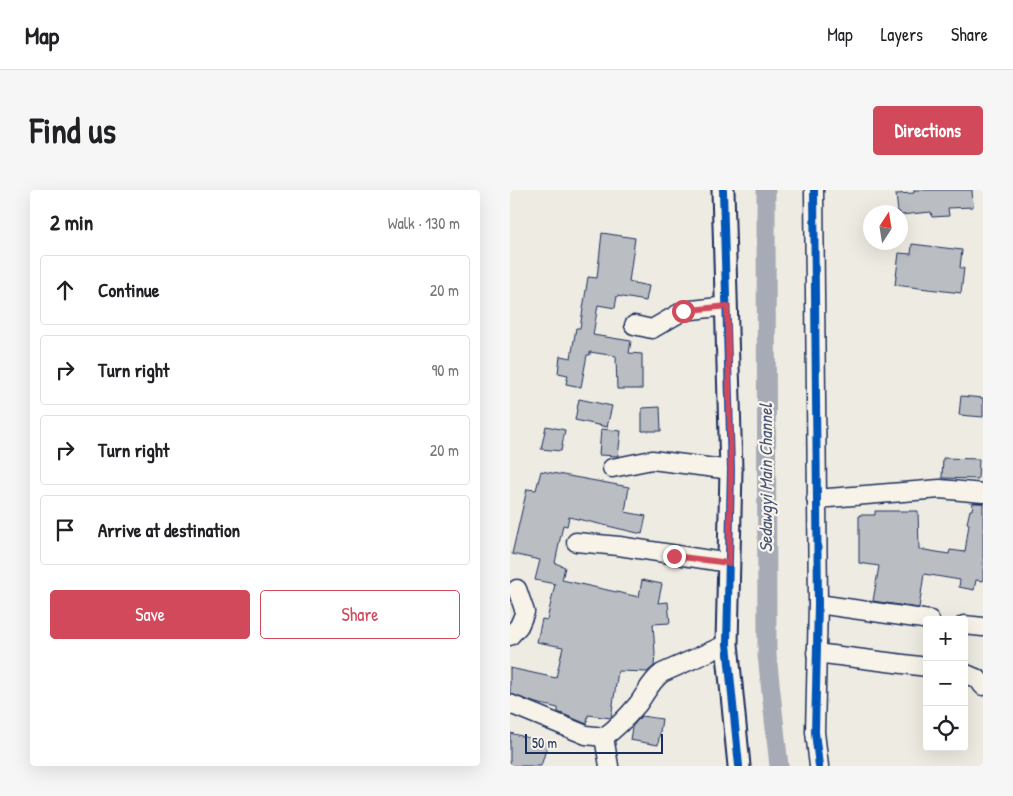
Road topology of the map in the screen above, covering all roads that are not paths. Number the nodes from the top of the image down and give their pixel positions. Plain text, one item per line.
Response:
1 (723, 190) edge
2 (814, 190) edge
3 (727, 306) junction
4 (634, 324) dead end
5 (612, 468) dead end
6 (731, 470) junction
7 (983, 493) edge
8 (816, 499) junction
9 (576, 542) dead end
10 (729, 563) junction
11 (517, 589) dead end
12 (818, 604) junction
13 (923, 619) edge
14 (968, 625) edge
15 (983, 627) edge
16 (510, 636) edge
17 (727, 644) junction
18 (816, 653) junction
19 (923, 667) edge
20 (968, 675) edge
21 (983, 686) edge
22 (510, 704) edge
23 (604, 737) junction
24 (608, 766) edge
25 (739, 766) edge
26 (819, 766) edge

1 - 3 street
2 - 8 street
3 - 4 street
3 - 6 street
5 - 6 street
6 - 10 street
7 - 8 street
8 - 12 street
9 - 10 street
10 - 17 street
11 - 16 street
12 - 13 street
12 - 18 street
14 - 15 street
17 - 23 street
17 - 25 street
18 - 19 street
18 - 26 street
20 - 21 street
22 - 23 street
23 - 24 street

